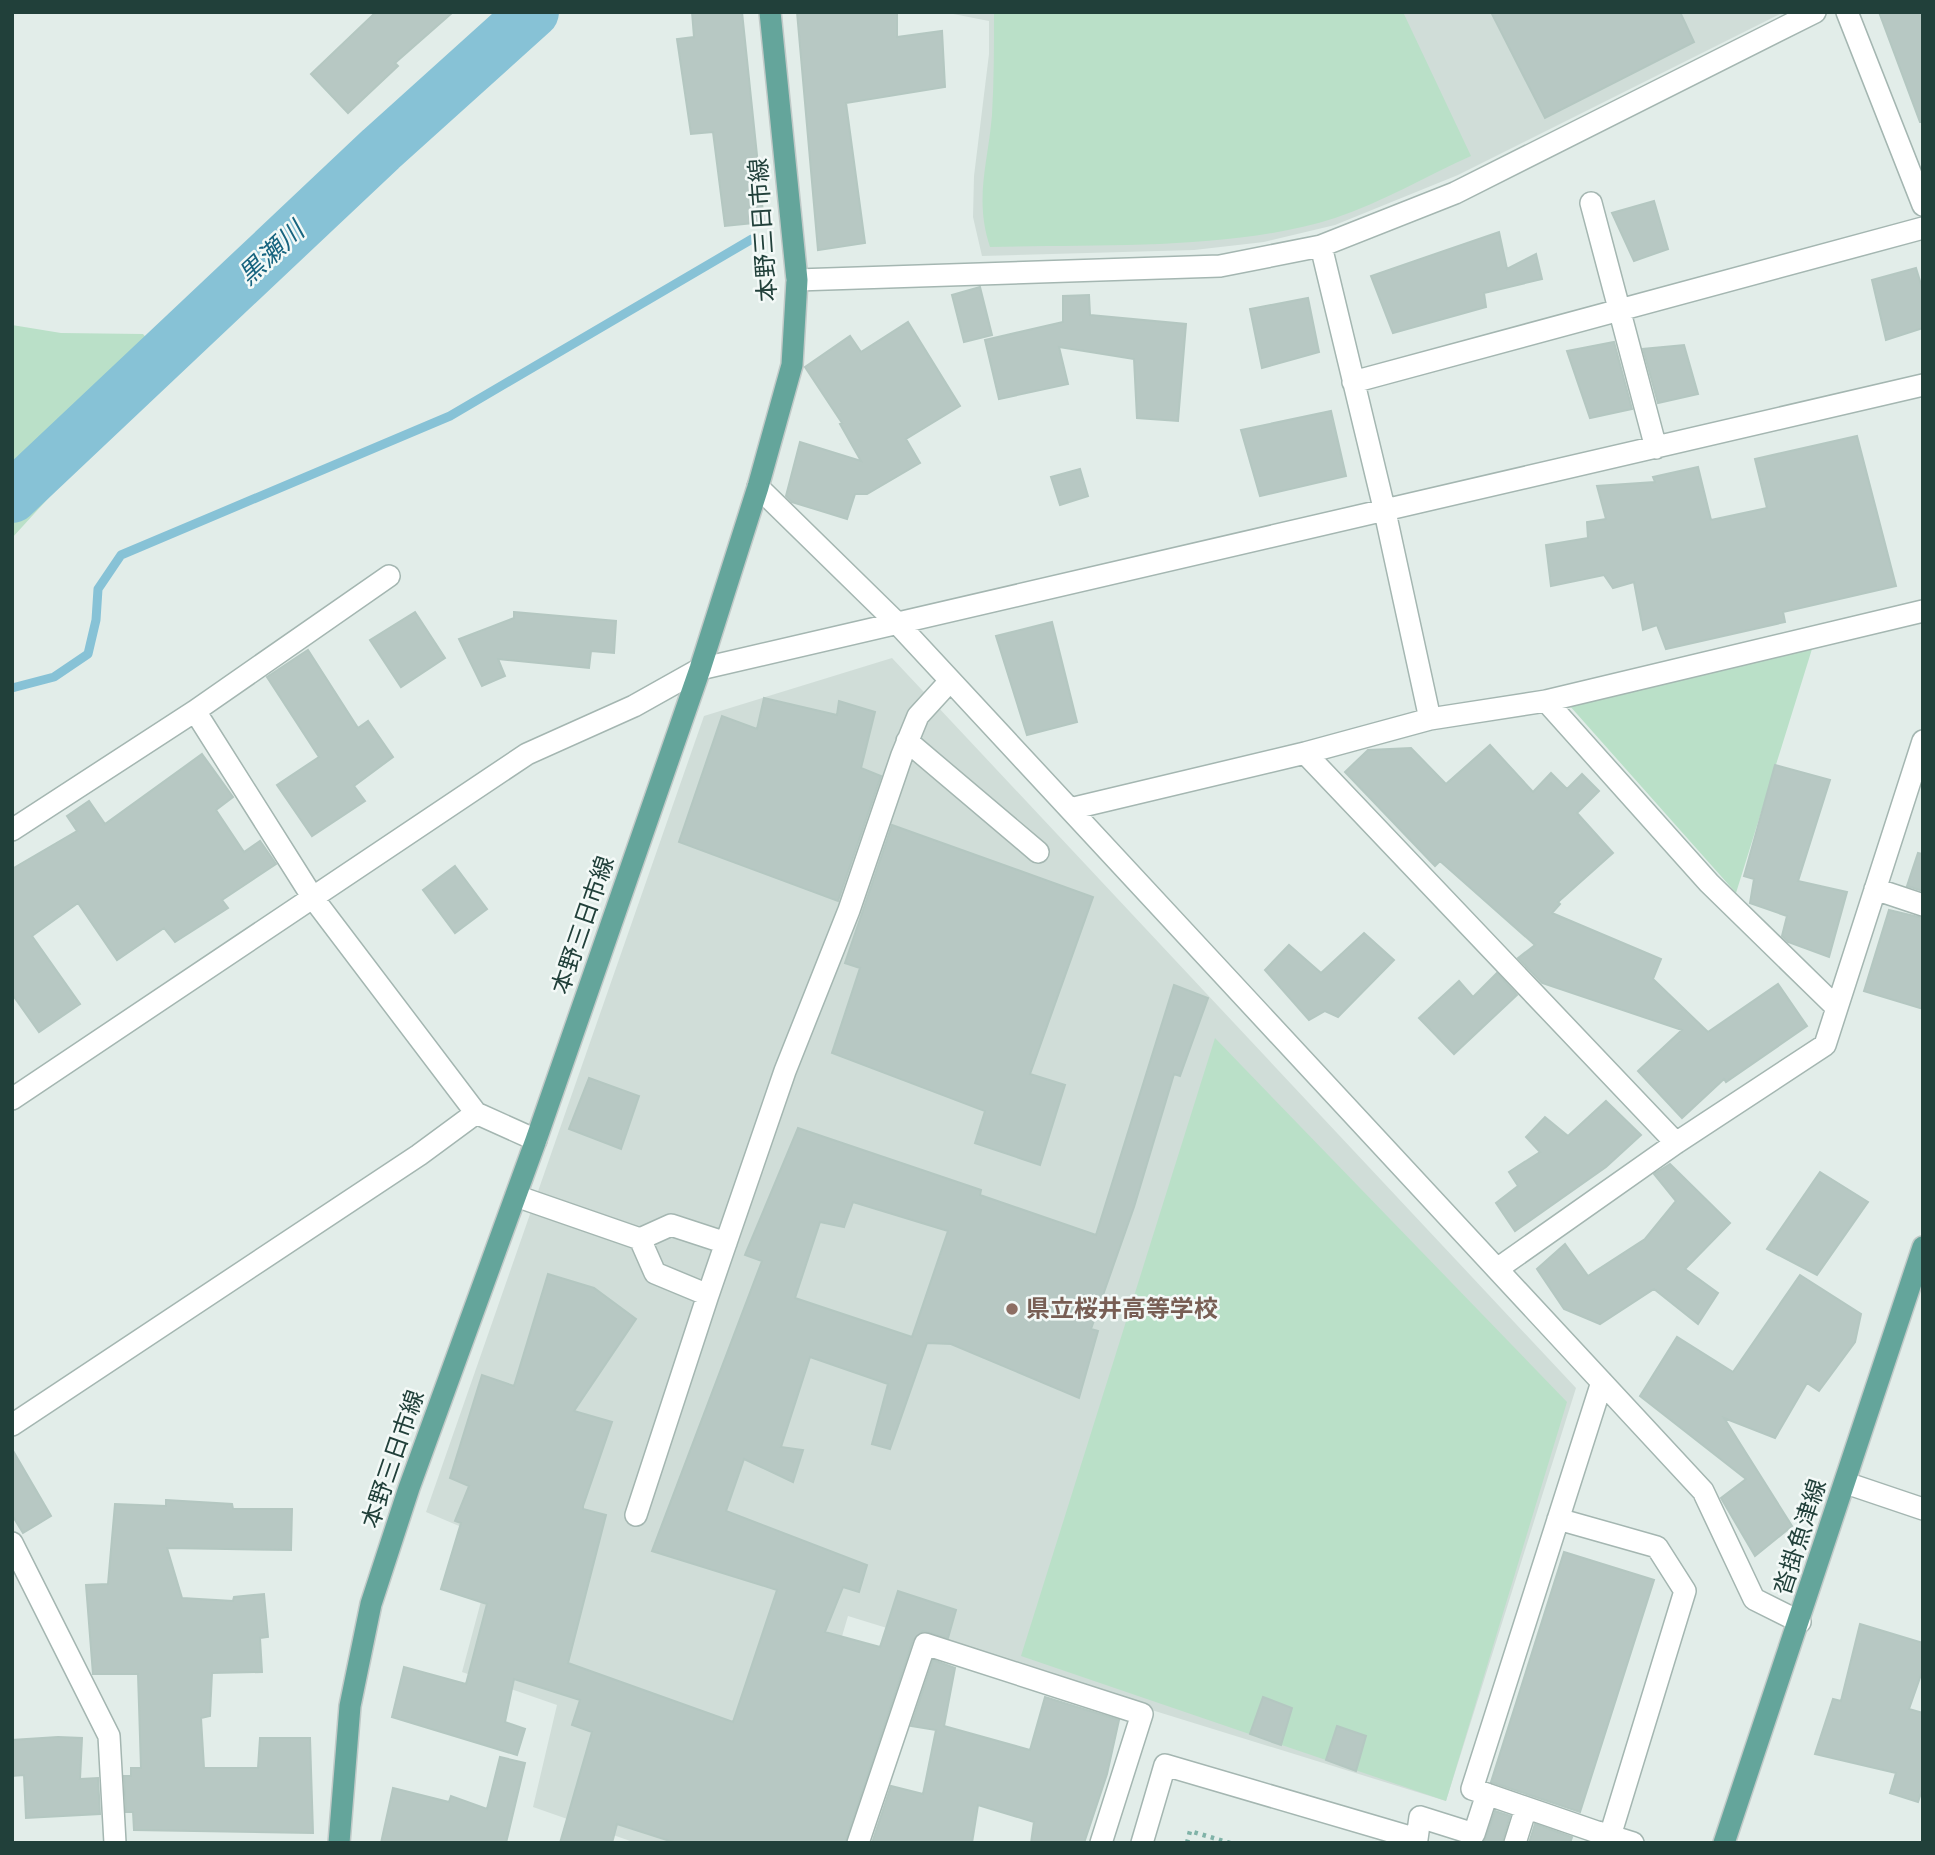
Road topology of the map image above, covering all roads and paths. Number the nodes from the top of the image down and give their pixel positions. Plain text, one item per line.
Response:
1 (770, 12) edge
2 (1815, 12) edge
3 (1847, 12) edge
4 (1591, 203) dead end
5 (1923, 205) edge
6 (1923, 228) edge
7 (1321, 246) junction
8 (797, 280) junction
9 (1620, 310) junction
10 (1353, 382) junction
11 (1923, 385) edge
12 (1656, 448) junction
13 (758, 487) junction
14 (1385, 512) junction
15 (389, 576) dead end
16 (1923, 611) edge
17 (898, 624) junction
18 (700, 669) junction
19 (950, 681) junction
20 (1546, 701) junction
21 (195, 711) junction
22 (1430, 719) junction
23 (907, 741) junction
24 (1923, 741) edge
25 (1306, 753) junction
26 (1070, 809) junction
27 (12, 830) edge
28 (1038, 852) dead end
29 (1875, 889) junction
30 (313, 898) junction
31 (1923, 905) edge
32 (1836, 1007) junction
33 (16, 1088) edge
34 (475, 1113) junction
35 (536, 1140) junction
36 (1676, 1143) junction
37 (516, 1196) junction
38 (640, 1239) junction
39 (726, 1242) junction
40 (1923, 1247) edge
41 (1497, 1269) junction
42 (708, 1295) junction
43 (1602, 1382) junction
44 (12, 1425) edge
45 (1846, 1483) junction
46 (1923, 1508) edge
47 (636, 1515) dead end
48 (1559, 1519) junction
49 (12, 1543) edge
50 (1800, 1622) junction
51 (1487, 1794) junction
52 (1526, 1808) junction
53 (1600, 1837) edge
54 (1416, 1841) edge
55 (115, 1843) edge
56 (339, 1843) edge
57 (858, 1843) edge
58 (1101, 1843) edge
59 (1142, 1843) edge
60 (1187, 1843) edge
61 (1230, 1843) edge
62 (1515, 1843) edge
63 (1633, 1843) edge
64 (1724, 1843) edge

1 - 8 main road, 本野三日市線
2 - 7 street
3 - 5 street
4 - 9 street
6 - 9 street
7 - 8 street
7 - 10 street
8 - 13 main road, 本野三日市線
9 - 10 street
9 - 12 street
10 - 14 street
11 - 12 street
12 - 14 street
13 - 17 street
13 - 18 main road, 本野三日市線
14 - 17 street
14 - 22 street
15 - 21 street
16 - 20 street
17 - 18 street
17 - 19 street
18 - 30 street
18 - 35 main road, 本野三日市線
19 - 23 street
19 - 26 street
20 - 22 street
20 - 32 street
21 - 27 street
21 - 30 street
22 - 25 street
23 - 28 street
23 - 39 street
24 - 29 street
25 - 26 street
25 - 36 street
26 - 41 street
29 - 31 street
29 - 32 street
30 - 33 street
30 - 34 street
32 - 36 street
34 - 35 street
34 - 44 street
35 - 37 main road, 本野三日市線
36 - 41 street
37 - 38 street
37 - 56 main road, 本野三日市線
38 - 39 street
38 - 42 street
39 - 42 street
40 - 45 main road, 沓掛魚津線
41 - 43 street
42 - 47 street
43 - 48 street
43 - 50 street
45 - 46 street
45 - 50 main road, 沓掛魚津線
48 - 51 street
48 - 53 street
49 - 55 street
50 - 64 main road, 沓掛魚津線
51 - 52 street
51 - 54 street
52 - 53 street
52 - 62 street
53 - 63 street
54 - 59 street
57 - 58 street
60 - 61 path

